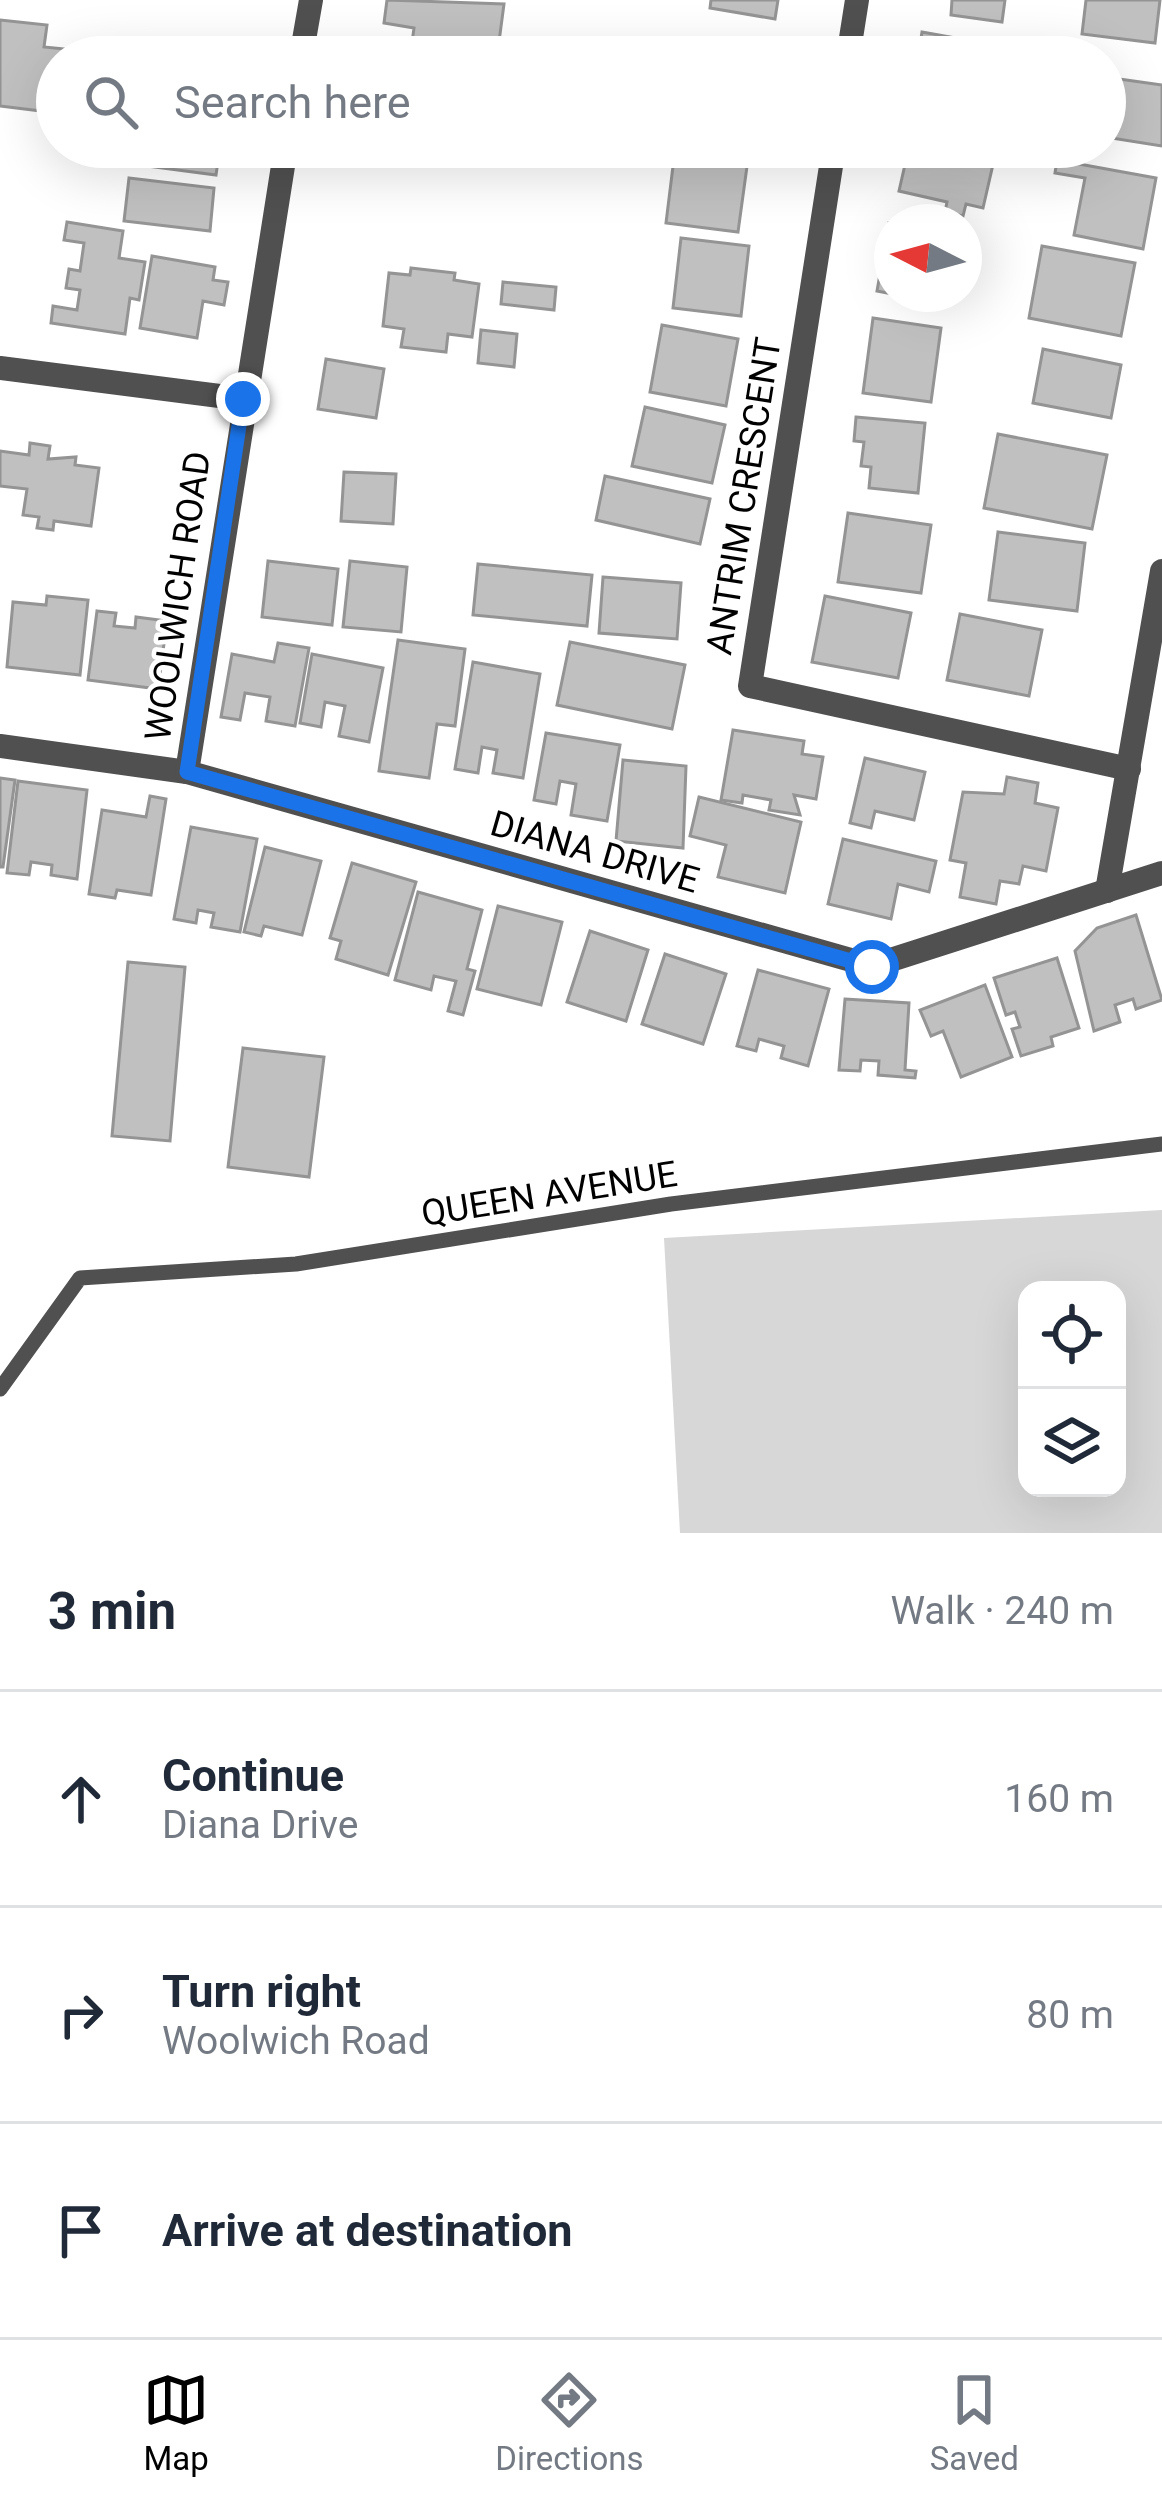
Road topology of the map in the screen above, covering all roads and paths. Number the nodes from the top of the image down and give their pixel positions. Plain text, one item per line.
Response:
1 (311, 0) edge
2 (857, 0) edge
3 (305, 36) edge
4 (851, 36) edge
5 (282, 168) edge
6 (831, 168) edge
7 (0, 368) edge
8 (243, 399) junction
9 (1162, 571) edge
10 (0, 746) edge
11 (1129, 769) junction
12 (187, 772) junction
13 (1162, 873) edge
14 (1107, 891) junction
15 (1162, 1144) edge
16 (0, 1389) edge

1 - 3 street
2 - 4 street
5 - 8 street, WOOLWICH ROAD
6 - 11 street, ANTRIM CRESCENT
7 - 8 street
8 - 12 street, WOOLWICH ROAD
9 - 11 street
10 - 12 street, DIANA DRIVE
11 - 14 street
12 - 14 street, DIANA DRIVE
13 - 14 street, DIANA DRIVE
15 - 16 lane, QUEEN AVENUE

